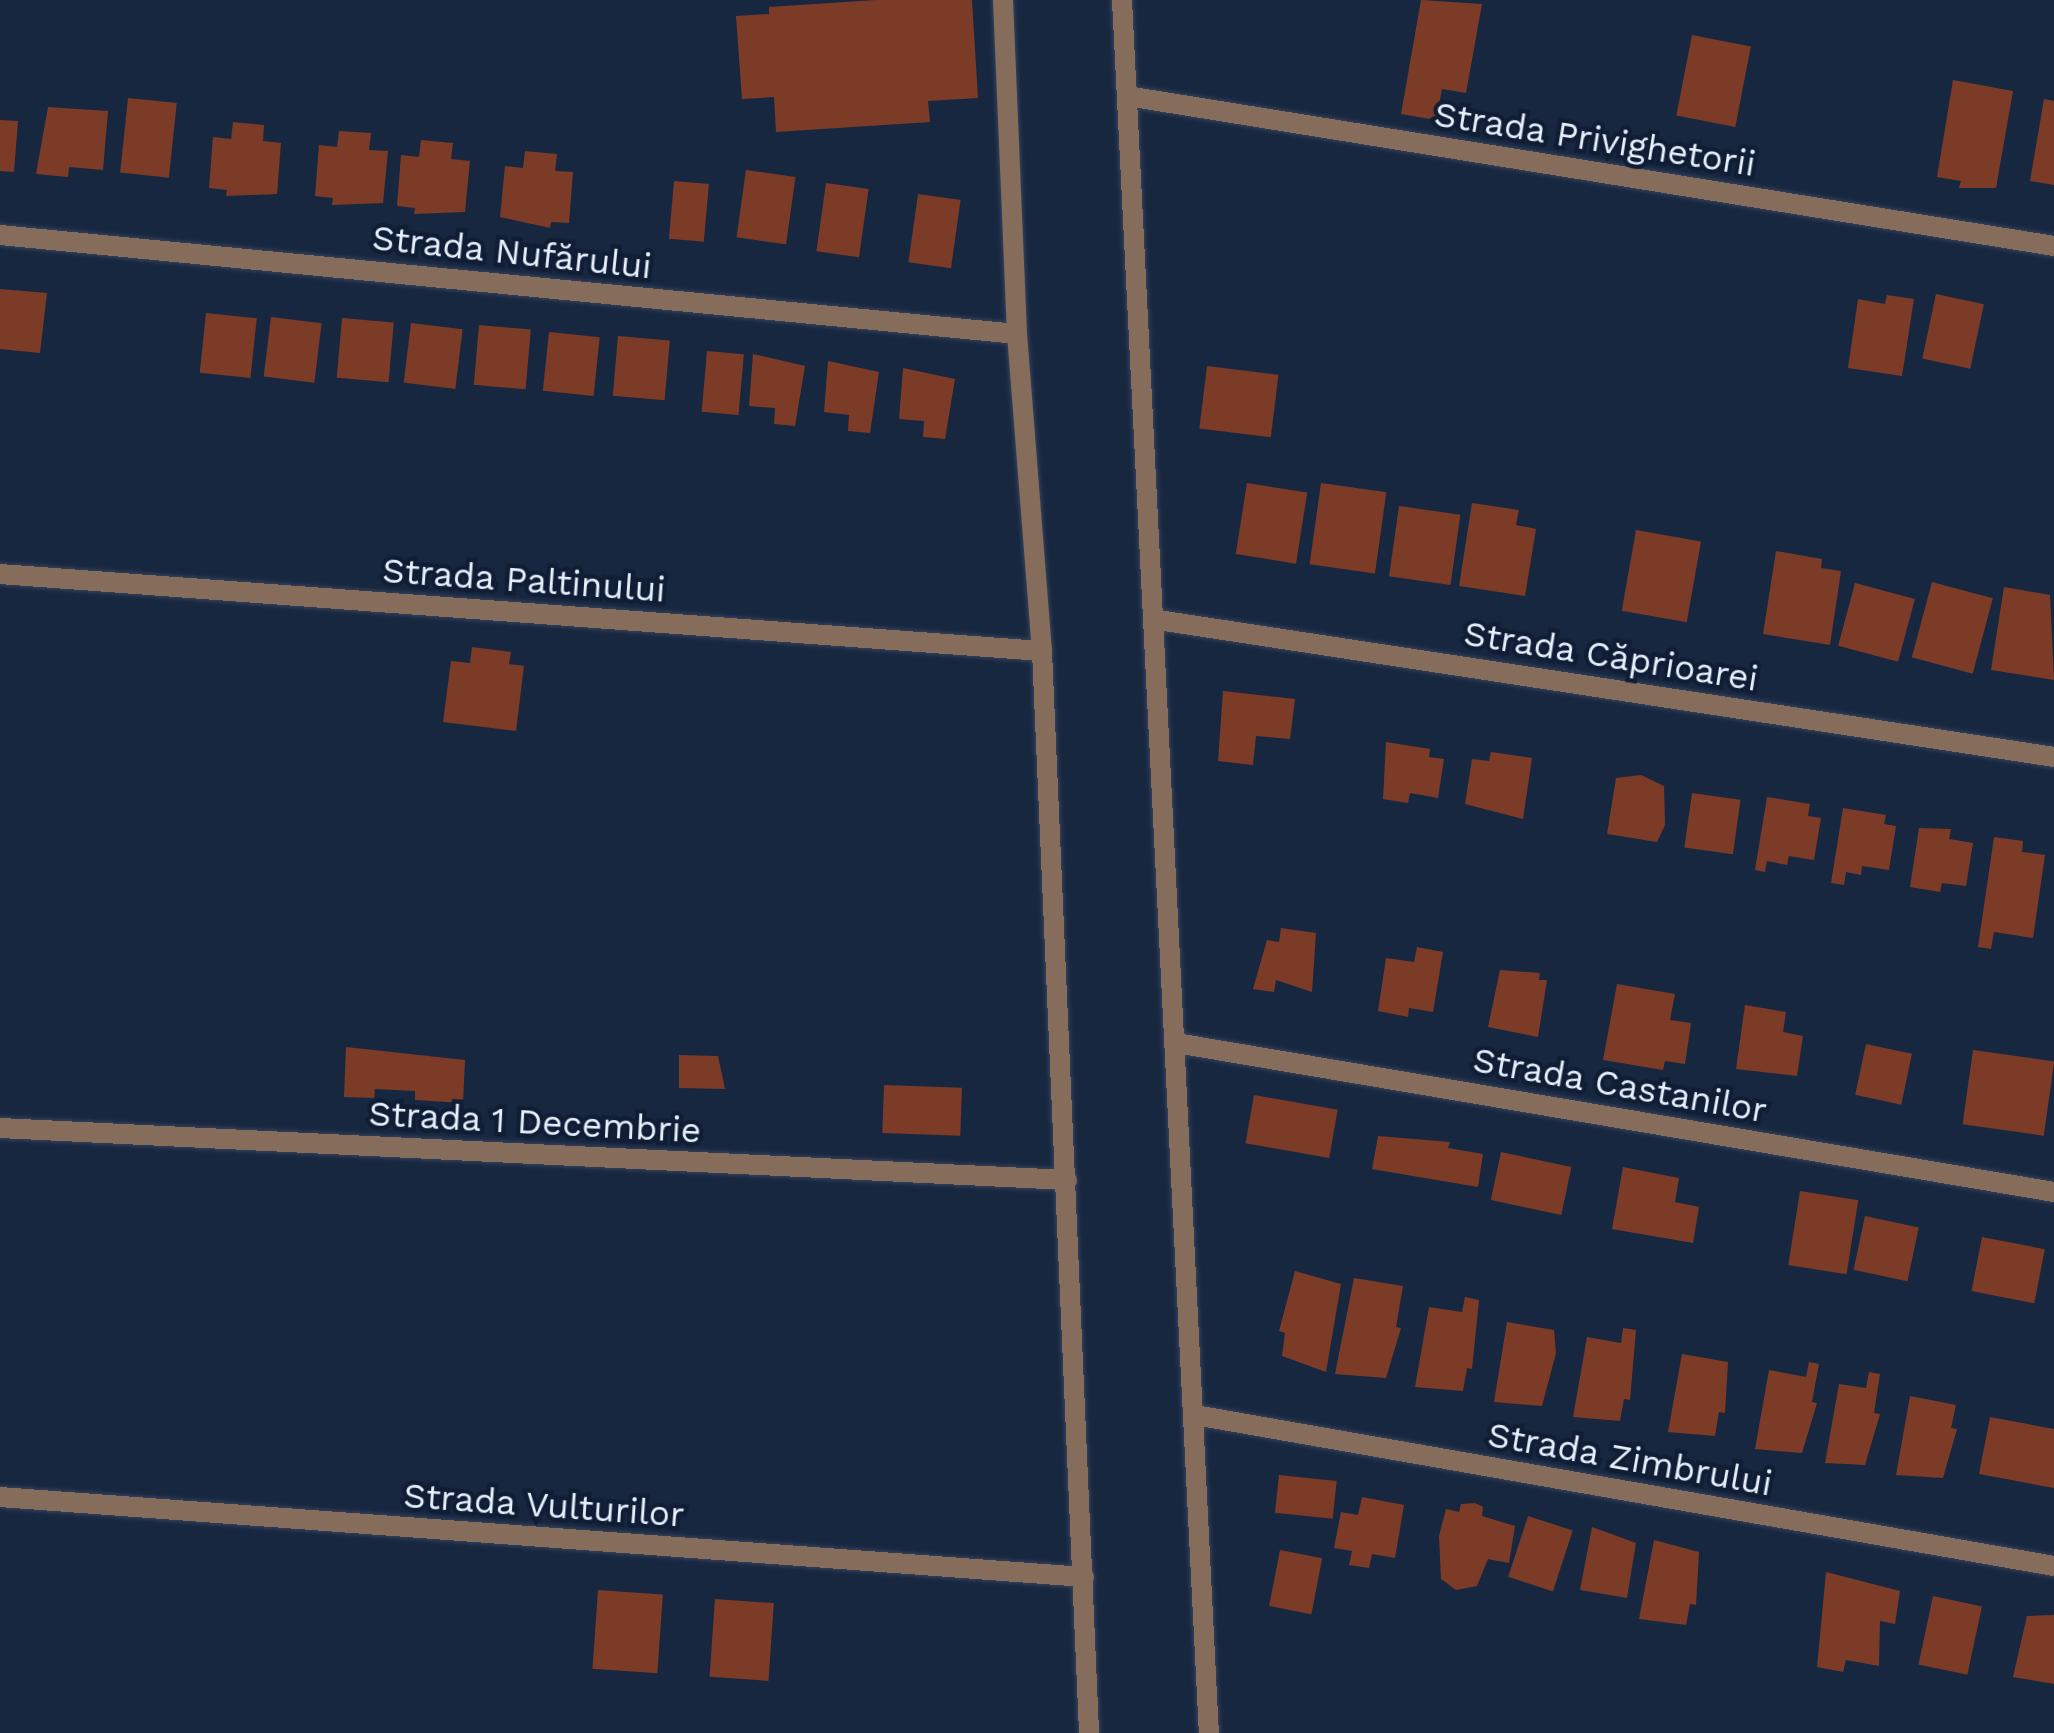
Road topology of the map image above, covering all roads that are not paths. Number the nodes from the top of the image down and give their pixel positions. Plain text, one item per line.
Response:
1 (1003, 0) edge
2 (1122, 0) edge
3 (1126, 96) junction
4 (0, 235) edge
5 (2054, 246) edge
6 (1017, 334) junction
7 (0, 574) edge
8 (1158, 620) junction
9 (1042, 651) junction
10 (2054, 757) edge
11 (1176, 1043) junction
12 (0, 1128) edge
13 (1067, 1180) junction
14 (2054, 1192) edge
15 (1195, 1415) junction
16 (0, 1498) edge
17 (2054, 1566) edge
18 (1084, 1578) junction
19 (1090, 1733) edge
20 (1209, 1733) edge

1 - 6 street
2 - 3 street
3 - 5 street, Strada Privighetorii
3 - 8 street
4 - 6 street, Strada Nufărului
6 - 9 street
7 - 9 street, Strada Paltinului
8 - 10 street, Strada Căprioarei
8 - 11 street
9 - 13 street
11 - 14 street, Strada Castanilor
11 - 15 street
12 - 13 street, Strada 1 Decembrie
13 - 18 street
15 - 17 street, Strada Zimbrului
15 - 20 street
16 - 18 street, Strada Vulturilor
18 - 19 street

